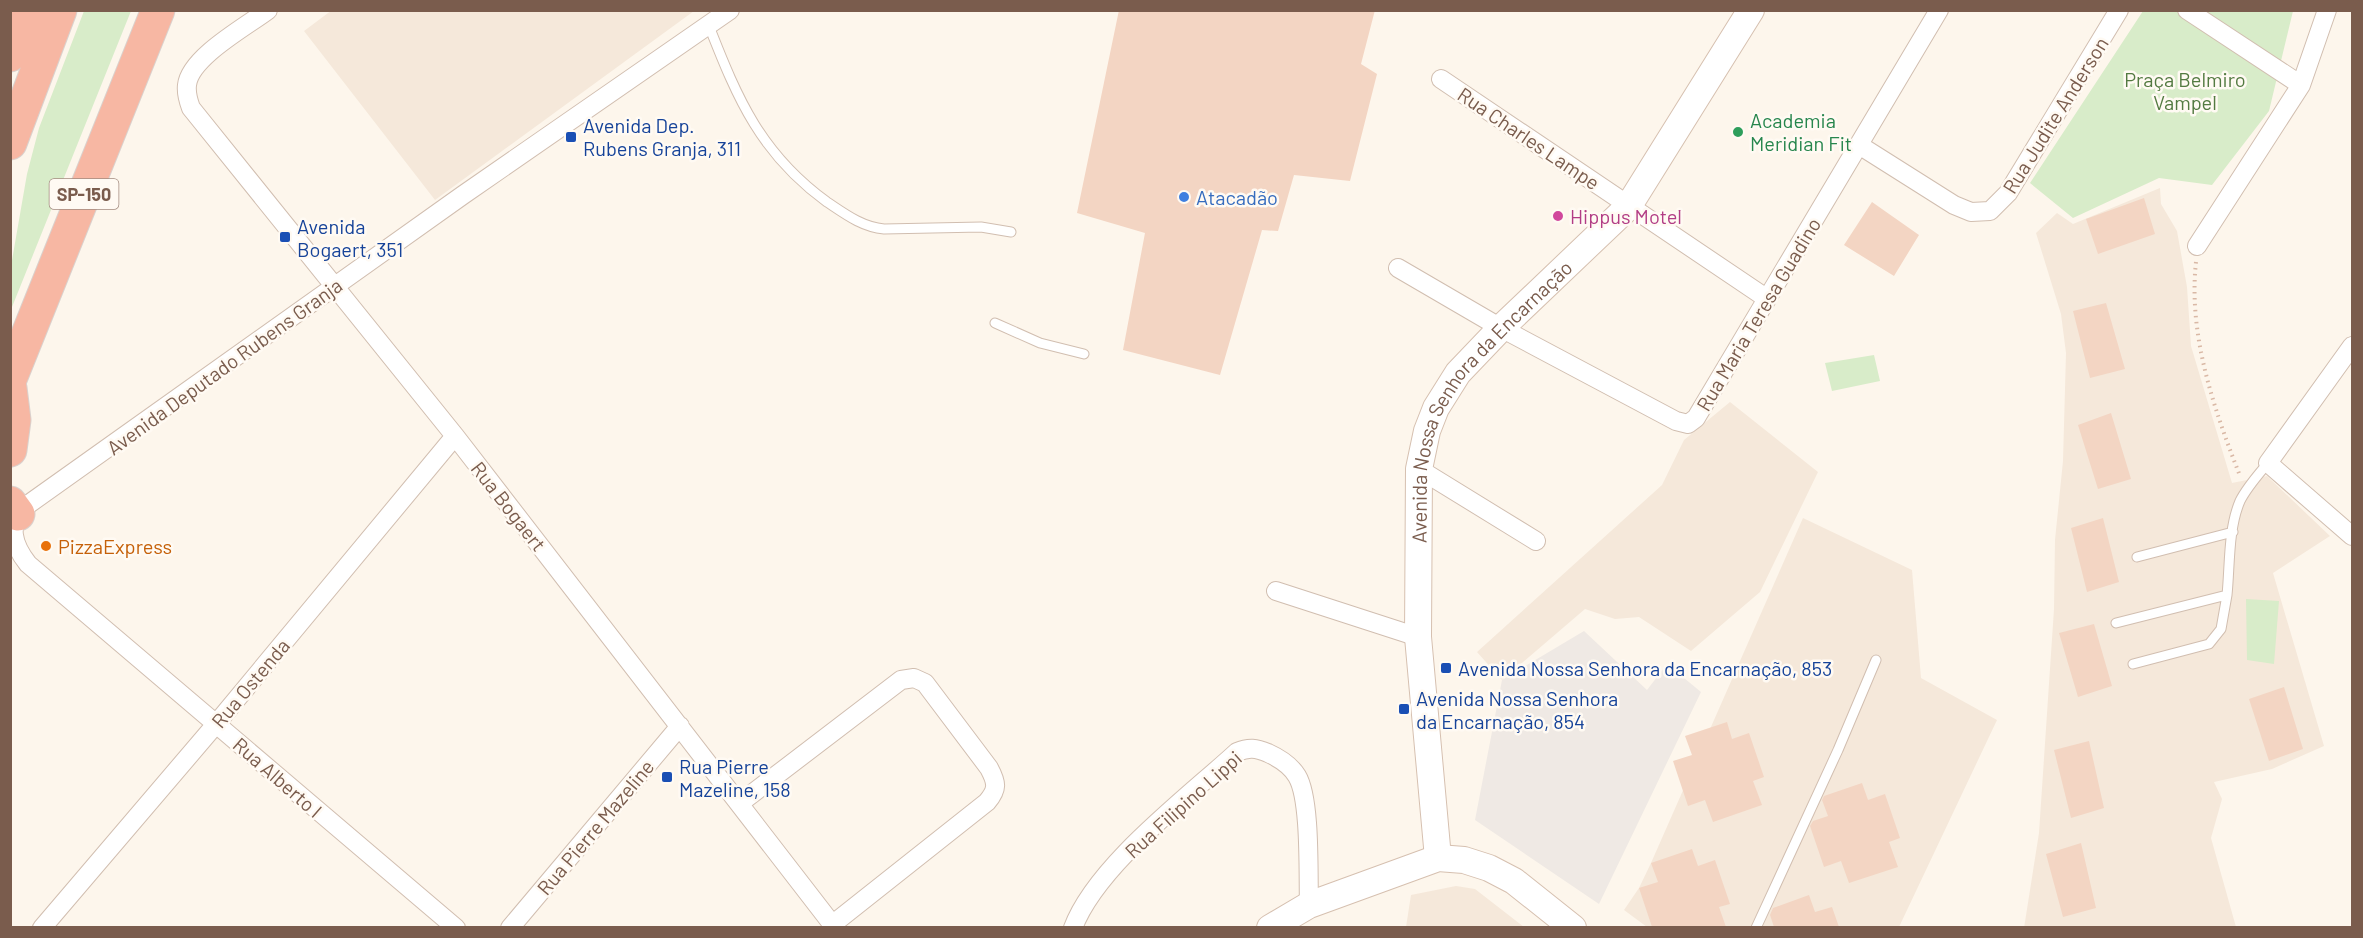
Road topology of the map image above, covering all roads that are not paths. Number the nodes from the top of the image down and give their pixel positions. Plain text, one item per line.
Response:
1 (27, 10) edge
2 (60, 10) edge
3 (158, 10) edge
4 (268, 10) edge
5 (730, 10) edge
6 (1751, 10) edge
7 (1939, 10) edge
8 (2119, 10) edge
9 (2187, 10) edge
10 (2327, 10) edge
11 (709, 26) junction
12 (10, 55) edge
13 (1441, 79) dead end
14 (2301, 85) junction
15 (10, 142) edge
16 (1859, 145) junction
17 (1628, 207) junction
18 (1011, 232) dead end
19 (2197, 246) road end
20 (1398, 268) dead end
21 (335, 287) junction
22 (1766, 298) junction
23 (995, 323) dead end
24 (1501, 328) junction
25 (2352, 346) edge
26 (1084, 354) dead end
27 (10, 379) edge
28 (10, 388) edge
29 (454, 436) junction
30 (10, 450) edge
31 (2268, 463) junction
32 (1419, 469) junction
33 (14, 524) edge
34 (2232, 532) junction
35 (2352, 536) edge
36 (1536, 541) dead end
37 (2137, 557) dead end
38 (1276, 591) dead end
39 (2227, 596) junction
40 (2116, 623) dead end
41 (1418, 636) junction
42 (1876, 660) dead end
43 (2133, 664) dead end
44 (216, 724) junction
45 (680, 726) junction
46 (740, 803) junction
47 (1438, 858) junction
48 (1309, 905) junction
49 (834, 926) edge
50 (42, 927) edge
51 (456, 927) edge
52 (510, 927) edge
53 (1073, 927) edge
54 (1270, 927) edge
55 (1573, 927) edge
56 (1756, 927) edge

1 - 12 highway
2 - 15 highway
3 - 27 highway, SP-150
4 - 21 street, Rua Bogaert
5 - 11 street, Avenida Deputado Rubens Granja
6 - 17 street, Avenida Nossa Senhora da Encarnação
7 - 16 street, Rua Maria Teresa Guadino
8 - 16 street, Rua Judite Anderson
9 - 14 street
10 - 14 street
11 - 18 lane
11 - 21 street, Avenida Deputado Rubens Granja
13 - 17 street, Rua Charles Lampe
14 - 19 street
16 - 22 street, Rua Maria Teresa Guadino
17 - 22 street, Rua Charles Lampe
17 - 24 street, Avenida Nossa Senhora da Encarnação
20 - 24 street, Rua Maria Teresa Guadino
21 - 29 street, Rua Bogaert
21 - 33 street, Avenida Deputado Rubens Granja
22 - 24 street, Rua Maria Teresa Guadino
23 - 26 lane
24 - 32 street, Avenida Nossa Senhora da Encarnação
25 - 31 street
28 - 30 highway
29 - 44 street, Rua Ostenda
29 - 45 street, Rua Bogaert
31 - 34 lane
31 - 35 street
32 - 36 street
32 - 41 street, Avenida Nossa Senhora da Encarnação
33 - 44 street, Rua Alberto I
34 - 37 lane
34 - 39 lane
38 - 41 street
39 - 40 lane
39 - 43 lane
41 - 47 street, Avenida Nossa Senhora da Encarnação
42 - 56 lane
44 - 50 street, Rua Ostenda
44 - 51 street, Rua Alberto I
45 - 46 street, Rua Bogaert
45 - 52 street, Rua Pierre Mazeline
46 - 49 street, Rua Bogaert
46 - 49 street
47 - 48 street
47 - 55 street
48 - 53 street, Rua Filipino Lippi
48 - 54 street

